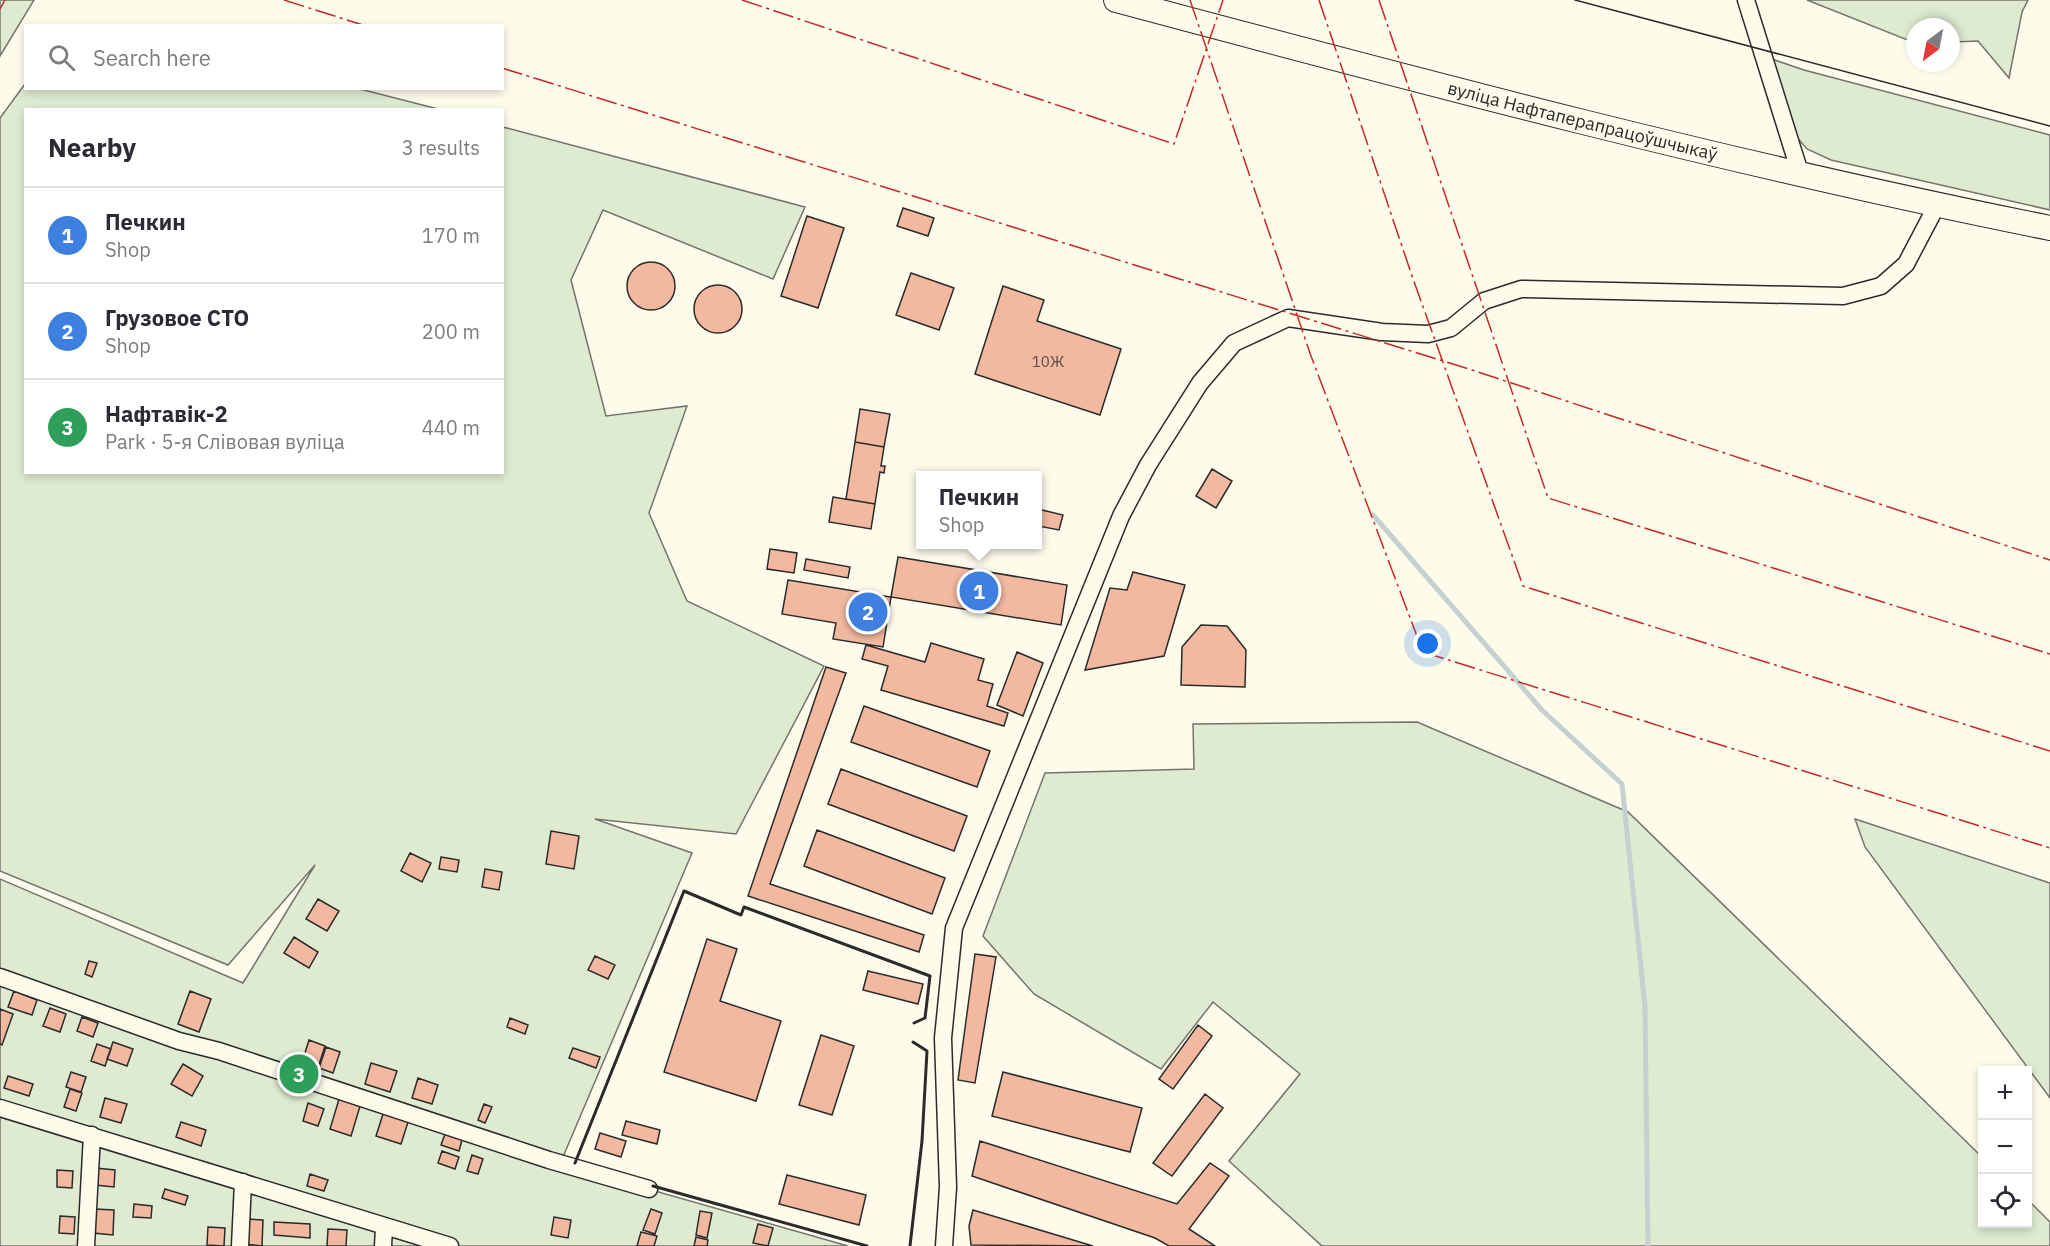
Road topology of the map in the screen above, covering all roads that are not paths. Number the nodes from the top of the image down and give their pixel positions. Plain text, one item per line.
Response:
1 (1116, 0) edge
2 (1746, 0) edge
3 (1801, 176) junction
4 (1937, 205) junction
5 (2050, 228) edge
6 (0, 977) edge
7 (0, 1107) edge
8 (92, 1135) junction
9 (243, 1182) junction
10 (649, 1189) dead end
11 (384, 1228) junction
12 (86, 1246) edge
13 (240, 1246) edge
14 (383, 1246) edge
15 (450, 1246) edge
16 (944, 1246) edge

1 - 3 main road, вуліца Нафтаперапрацоўшчыкаў
2 - 3 street
3 - 4 main road, вуліца Нафтаперапрацоўшчыкаў
4 - 5 main road, вуліца Нафтаперапрацоўшчыкаў
4 - 16 street
6 - 10 street
7 - 8 street
8 - 9 street
8 - 12 street
9 - 11 street
9 - 13 street
11 - 14 street
11 - 15 street

